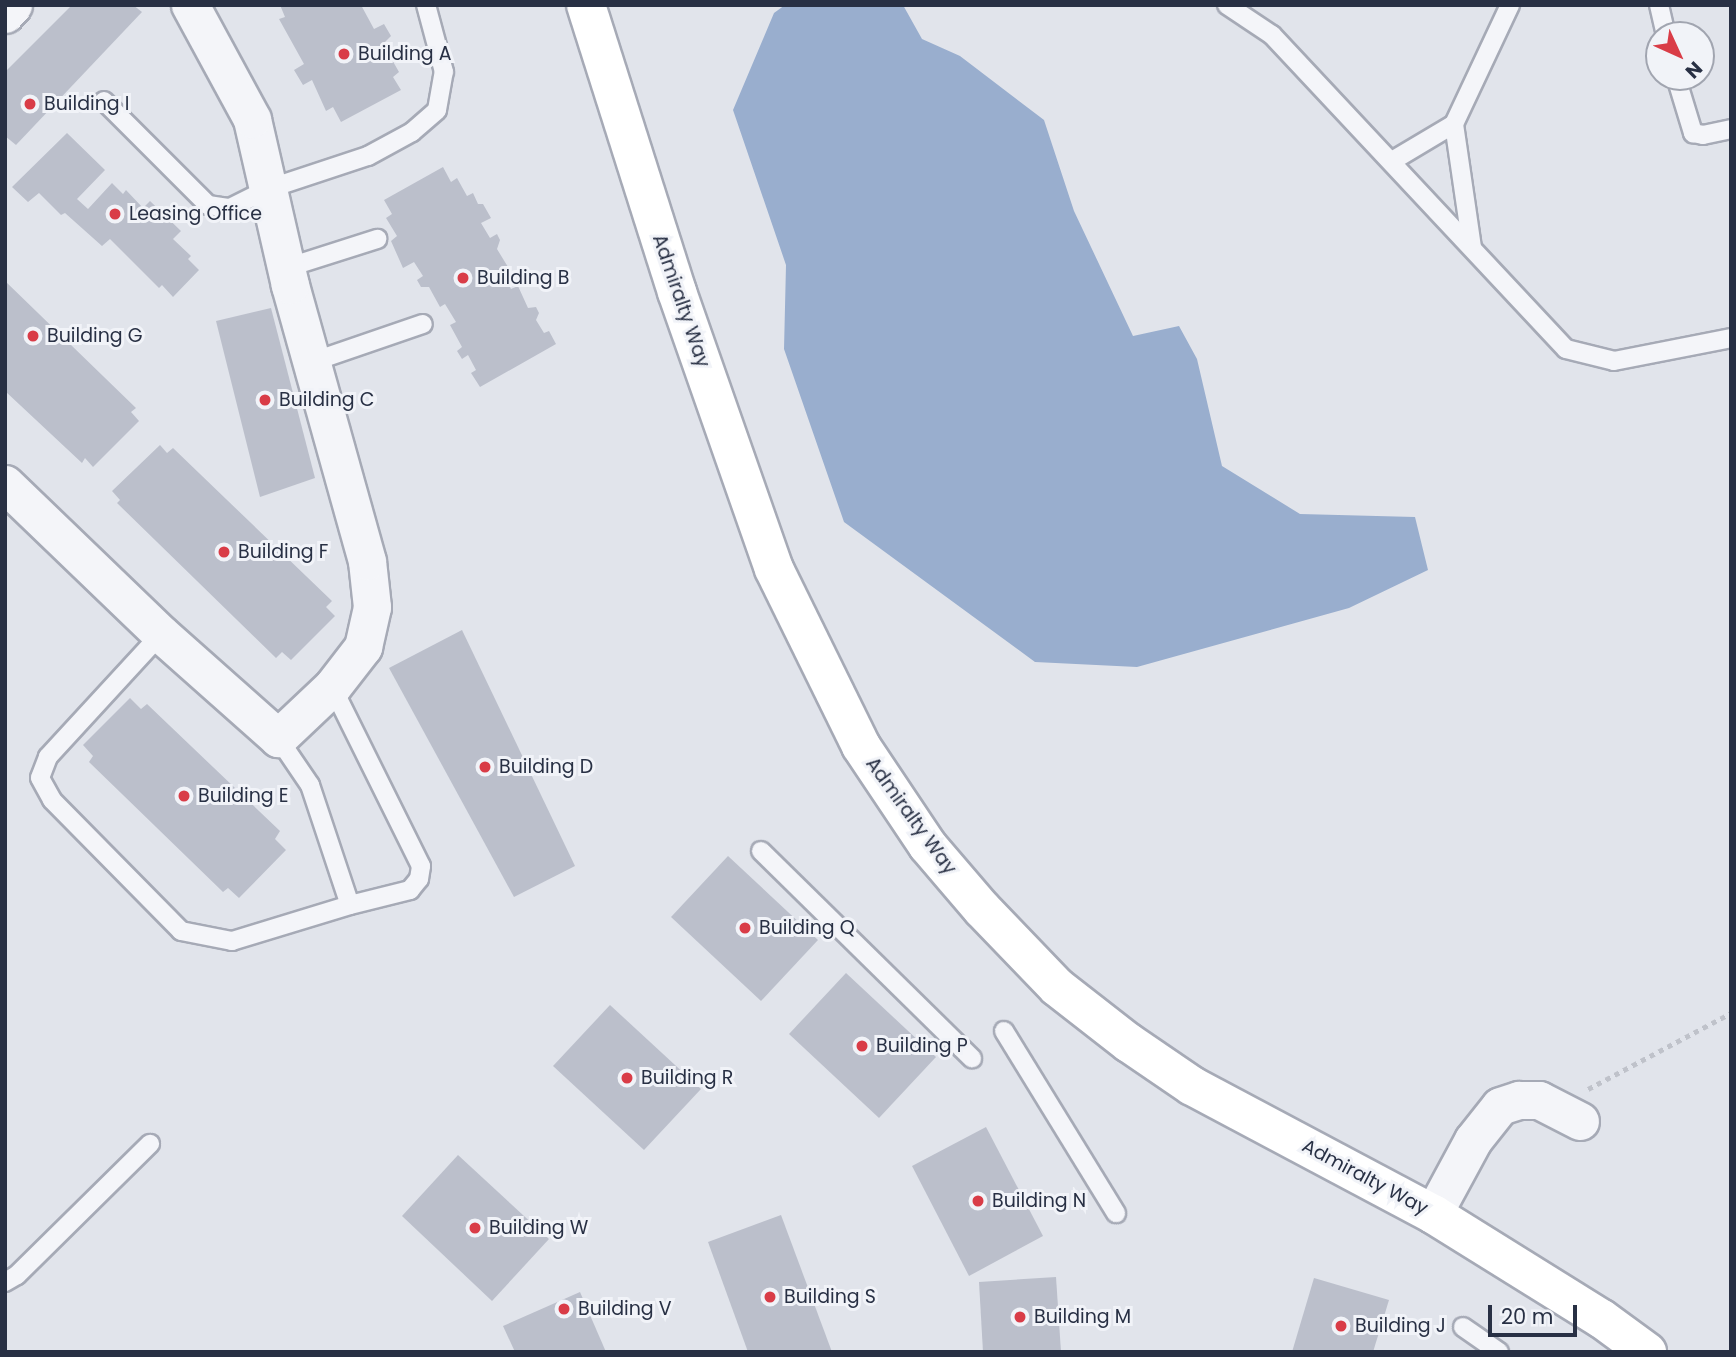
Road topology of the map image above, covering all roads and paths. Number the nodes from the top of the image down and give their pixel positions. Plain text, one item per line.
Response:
1 (13, 5) edge
2 (190, 5) edge
3 (426, 5) edge
4 (586, 5) edge
5 (1227, 5) edge
6 (1510, 5) edge
7 (5, 14) edge
8 (1680, 91) edge
9 (104, 101) dead end
10 (1454, 124) junction
11 (1731, 129) edge
12 (1392, 161) junction
13 (268, 189) junction
14 (377, 239) dead end
15 (1472, 247) junction
16 (286, 268) junction
17 (423, 324) dead end
18 (1731, 338) edge
19 (312, 362) junction
20 (5, 484) edge
21 (161, 634) junction
22 (332, 687) junction
23 (278, 738) junction
24 (761, 851) dead end
25 (350, 905) junction
26 (1731, 1013) edge
27 (1004, 1031) dead end
28 (972, 1058) dead end
29 (1567, 1114) joint
30 (150, 1144) dead end
31 (1115, 1213) dead end
32 (1433, 1214) junction
33 (5, 1282) edge
34 (1462, 1327) dead end
35 (1499, 1352) edge
36 (1647, 1352) edge

1 - 7 street
2 - 13 street
3 - 13 lane
4 - 32 street, Admiralty Way
5 - 12 lane
6 - 10 lane
8 - 11 lane
9 - 13 lane
10 - 12 lane
10 - 15 lane
12 - 15 lane
13 - 16 street
14 - 16 lane
15 - 18 lane
16 - 19 street
17 - 19 lane
19 - 22 street
20 - 21 street
21 - 23 street
21 - 25 lane
22 - 23 street
22 - 25 lane
23 - 25 lane
24 - 28 lane
26 - 29 path
27 - 31 lane
29 - 32 street
30 - 33 lane
32 - 36 street, Admiralty Way
34 - 35 lane

